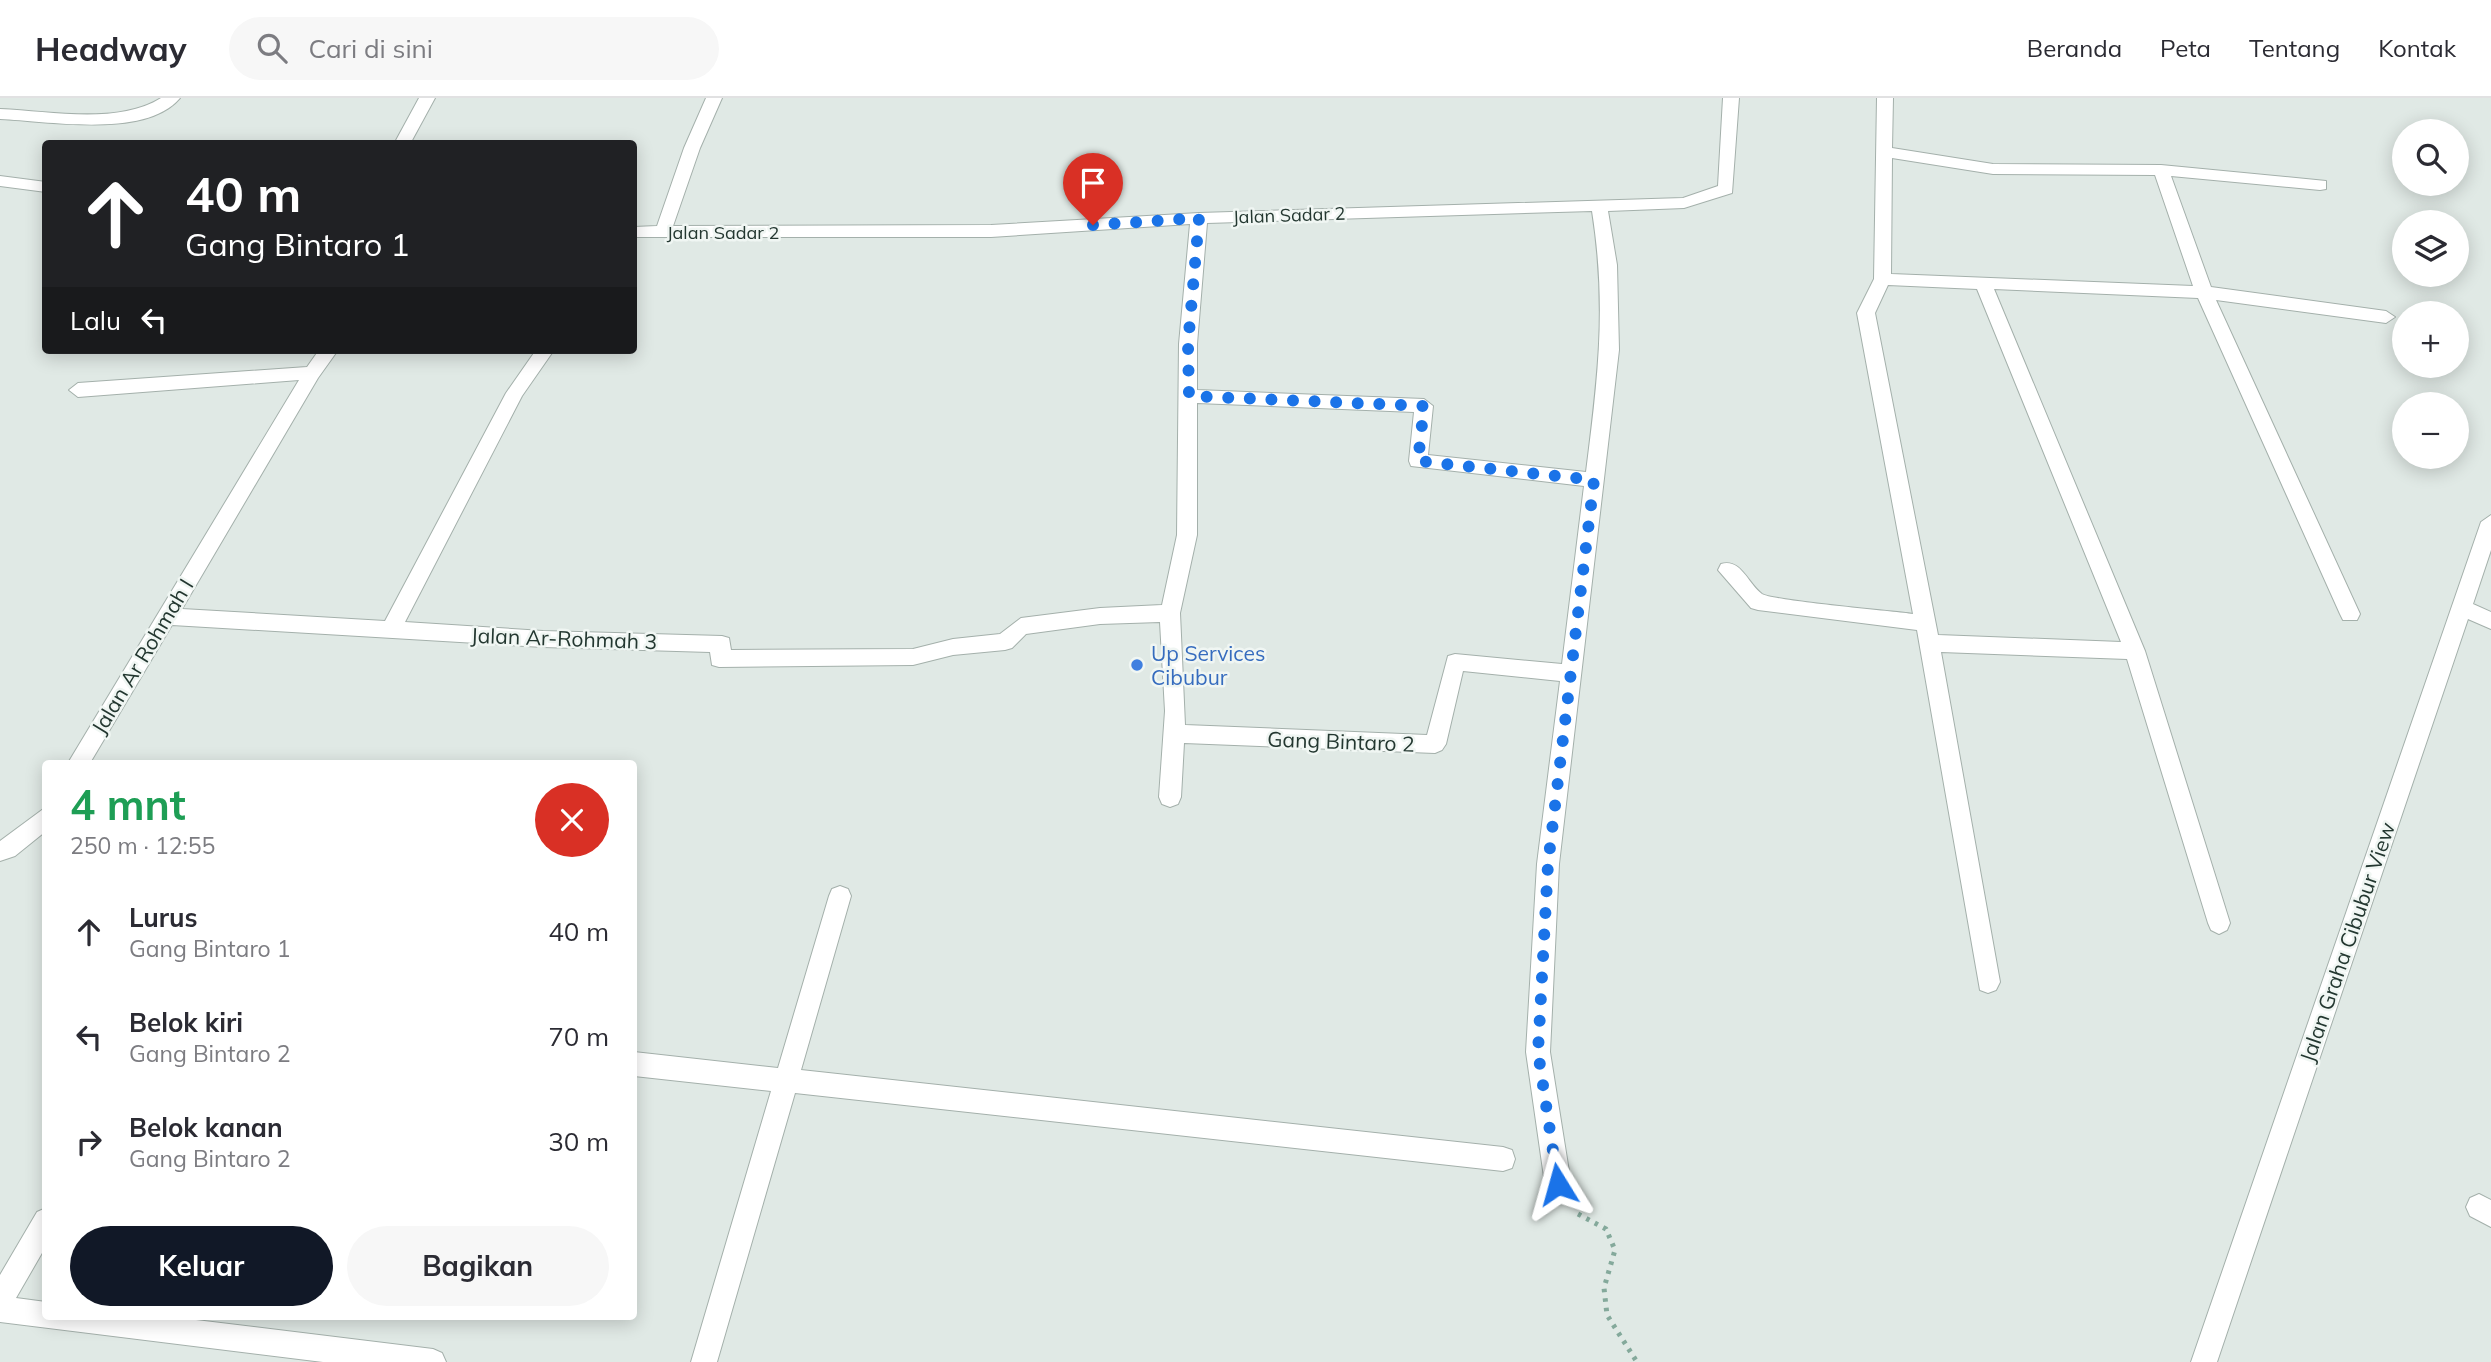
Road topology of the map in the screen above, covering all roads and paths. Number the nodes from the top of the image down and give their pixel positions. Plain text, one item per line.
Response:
1 (172, 98) edge
2 (427, 98) edge
3 (714, 98) edge
4 (1731, 98) edge
5 (1885, 98) edge
6 (0, 114) edge
7 (404, 140) edge
8 (1884, 152) junction
9 (2161, 170) junction
10 (0, 181) edge
11 (2320, 185) dead end
12 (42, 186) edge
13 (1599, 205) junction
14 (1199, 218) junction
15 (663, 232) junction
16 (637, 233) edge
17 (1882, 279) junction
18 (1982, 281) junction
19 (2204, 292) junction
20 (2385, 317) dead end
21 (326, 354) edge
22 (542, 354) edge
23 (312, 373) junction
24 (78, 390) dead end
25 (1189, 396) junction
26 (1594, 480) junction
27 (2491, 522) edge
28 (1728, 569) dead end
29 (2462, 608) junction
30 (1170, 613) junction
31 (2350, 614) dead end
32 (165, 616) junction
33 (2491, 621) edge
34 (1923, 623) junction
35 (390, 632) junction
36 (1929, 643) junction
37 (2135, 651) junction
38 (1570, 673) junction
39 (1174, 734) junction
40 (81, 760) edge
41 (1170, 797) dead end
42 (42, 820) edge
43 (0, 851) edge
44 (840, 896) dead end
45 (2219, 923) dead end
46 (1988, 982) dead end
47 (637, 1064) edge
48 (784, 1082) junction
49 (1503, 1159) dead end
50 (1558, 1184) joint
51 (42, 1229) edge
52 (0, 1300) edge
53 (0, 1309) edge
54 (42, 1314) edge
55 (87, 1320) edge
56 (433, 1362) edge
57 (704, 1362) edge
58 (1636, 1362) edge
59 (2204, 1362) edge

1 - 6 street
2 - 7 street
3 - 15 street
4 - 13 street, Jalan Sadar 2
5 - 8 street
8 - 9 street
8 - 17 street
9 - 11 street
9 - 19 street
10 - 12 street
13 - 14 street, Jalan Sadar 2
13 - 26 street
14 - 15 street, Jalan Sadar 2
14 - 25 street
15 - 16 street, Jalan Sadar 2
17 - 18 street
17 - 34 street
18 - 19 street
18 - 37 street
19 - 20 street
19 - 31 street
21 - 23 street, Jalan Ar Rohmah I
22 - 35 street
23 - 24 street
23 - 32 street, Jalan Ar Rohmah I
25 - 26 street
25 - 30 street
26 - 38 street
27 - 29 street, Jalan Graha Cibubur View
28 - 34 street
29 - 33 street
29 - 59 street, Jalan Graha Cibubur View
30 - 35 street, Jalan Ar-Rohmah 3
30 - 39 street
32 - 35 street, Jalan Ar-Rohmah 3
32 - 40 street, Jalan Ar Rohmah I
34 - 36 street
36 - 37 street
36 - 46 street
37 - 45 street
38 - 39 street, Gang Bintaro 2
38 - 50 street
39 - 41 street
42 - 43 street
44 - 48 street
47 - 48 street
48 - 49 street
48 - 57 street
50 - 58 path
51 - 52 street
53 - 54 street
55 - 56 street

